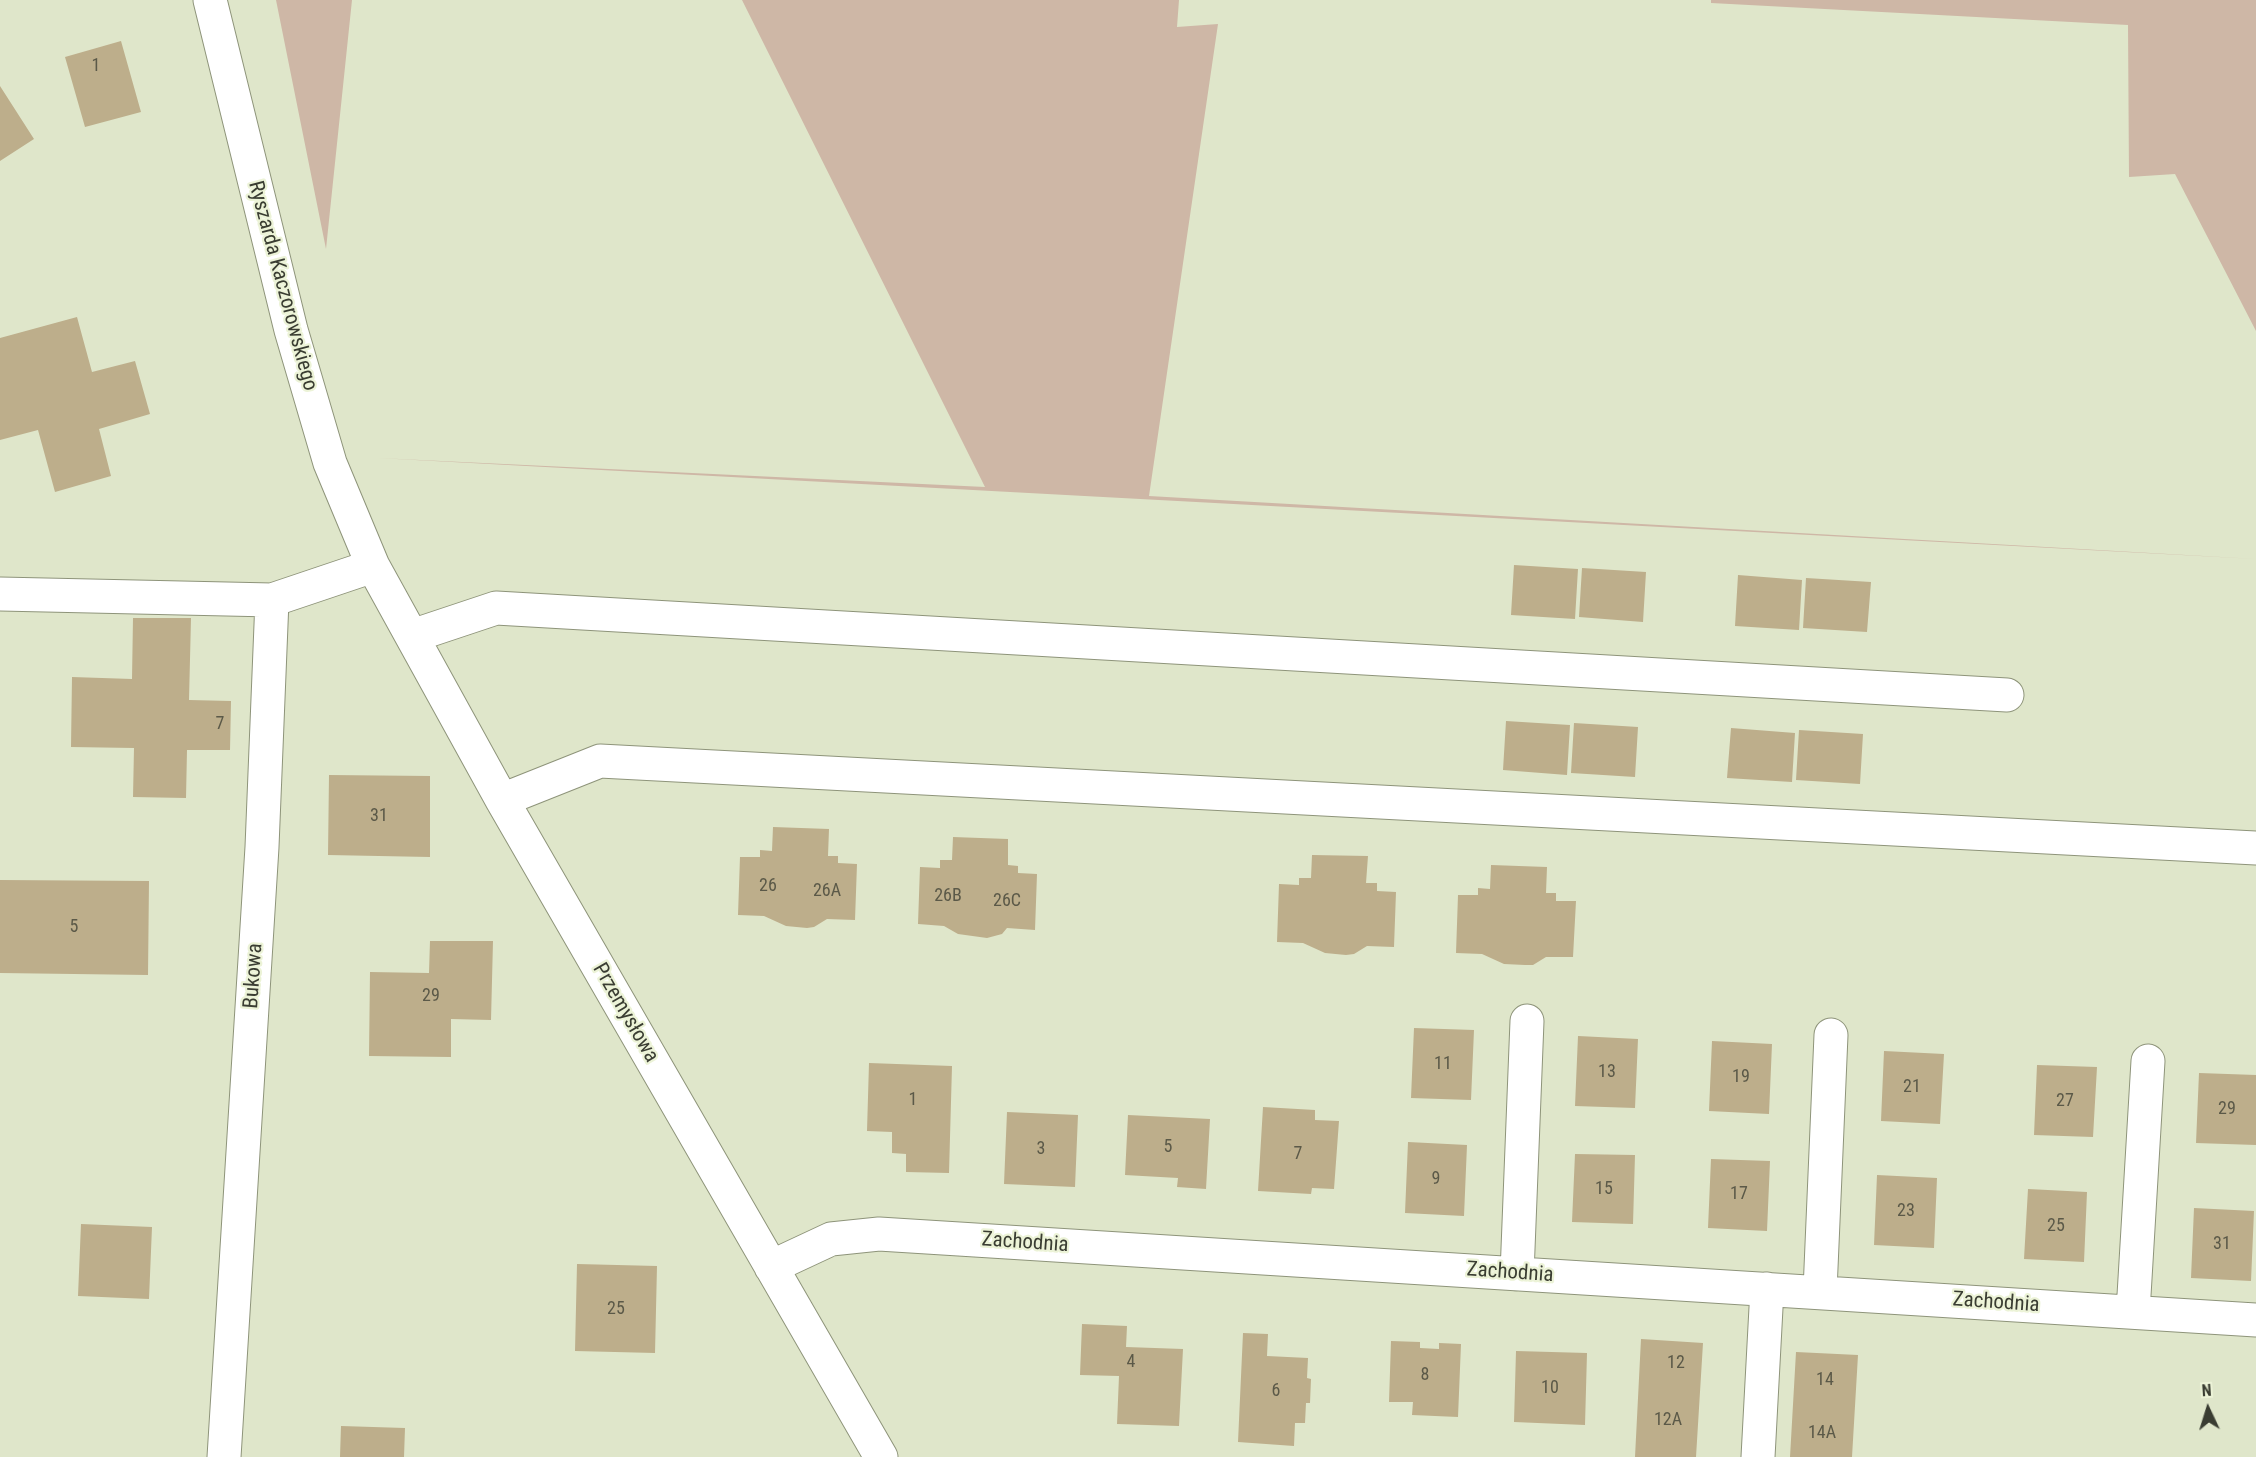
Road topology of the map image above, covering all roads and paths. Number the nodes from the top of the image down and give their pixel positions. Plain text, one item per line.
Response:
1 (210, 0) edge
2 (373, 566) junction
3 (0, 594) edge
4 (272, 600) junction
5 (412, 636) junction
6 (2007, 695) dead end
7 (502, 800) junction
8 (2256, 848) edge
9 (1527, 1021) dead end
10 (1832, 1035) dead end
11 (2148, 1061) dead end
12 (771, 1267) junction
13 (1517, 1274) junction
14 (1767, 1289) junction
15 (1820, 1291) junction
16 (2133, 1312) junction
17 (2256, 1320) edge
18 (224, 1457) edge
19 (881, 1457) edge
20 (1758, 1457) edge

1 - 2 street, Ryszarda Kaczorowskiego
2 - 4 street
2 - 5 street, Przemysłowa
3 - 4 street
4 - 18 street, Bukowa
5 - 6 street
5 - 7 street, Przemysłowa
7 - 8 street
7 - 12 street, Przemysłowa
9 - 13 street
10 - 15 street
11 - 16 street
12 - 13 street, Zachodnia
12 - 19 street, Przemysłowa
13 - 14 street, Zachodnia
14 - 15 street, Zachodnia
14 - 20 street
15 - 16 street, Zachodnia
16 - 17 street, Zachodnia

